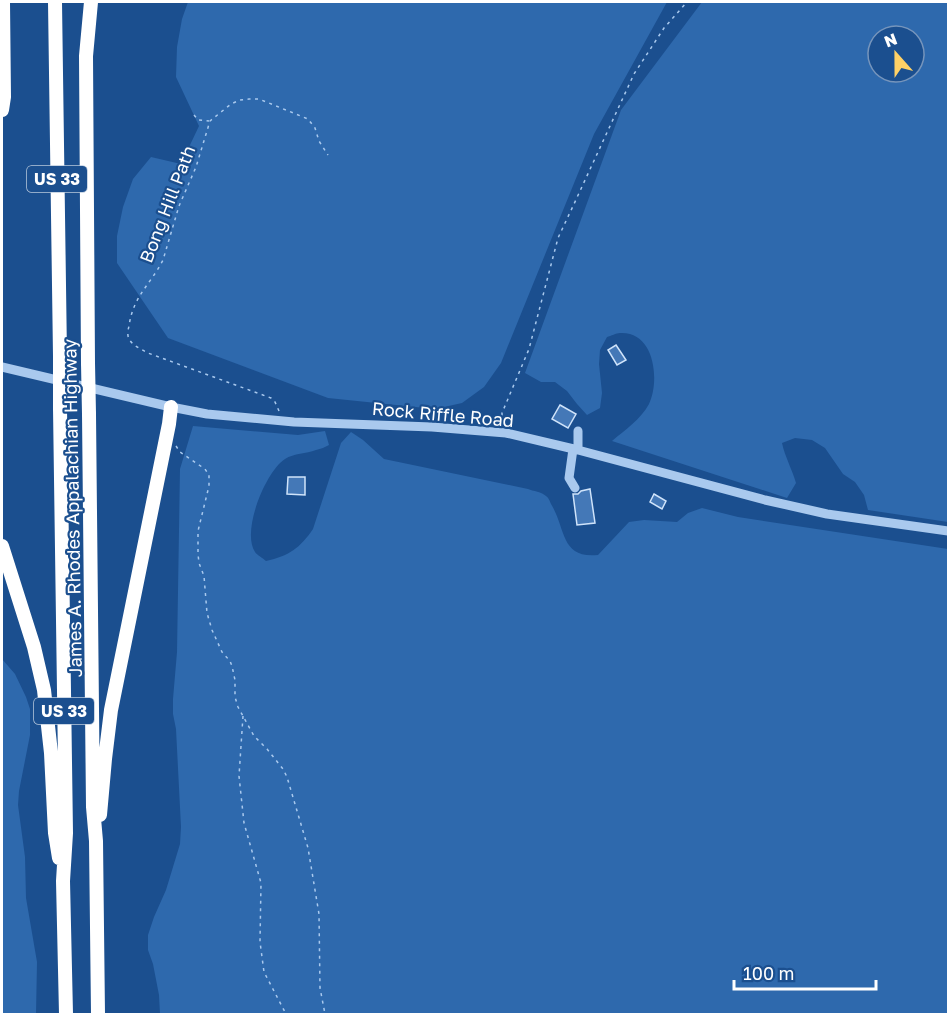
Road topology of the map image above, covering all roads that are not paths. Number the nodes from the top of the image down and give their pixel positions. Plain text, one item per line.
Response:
1 (3, 2) edge
2 (56, 2) edge
3 (91, 2) edge
4 (2, 110) edge
5 (2, 367) edge
6 (171, 407) junction
7 (578, 431) dead end
8 (576, 449) junction
9 (575, 488) dead end
10 (948, 531) edge
11 (2, 546) edge
12 (96, 841) junction
13 (63, 881) junction
14 (66, 1014) edge
15 (98, 1014) edge

1 - 4 highway
2 - 13 highway, James A. Rhodes Appalachian Highway / US 33, bridge
3 - 12 highway, James A. Rhodes Appalachian Highway / US 33, bridge
5 - 6 street, Rock Riffle Road
6 - 8 street, Rock Riffle Road
6 - 12 highway
7 - 8 street
8 - 9 street
8 - 10 street, Rock Riffle Road
11 - 13 highway
12 - 15 highway, James A. Rhodes Appalachian Highway / US 33
13 - 14 highway, James A. Rhodes Appalachian Highway / US 33

